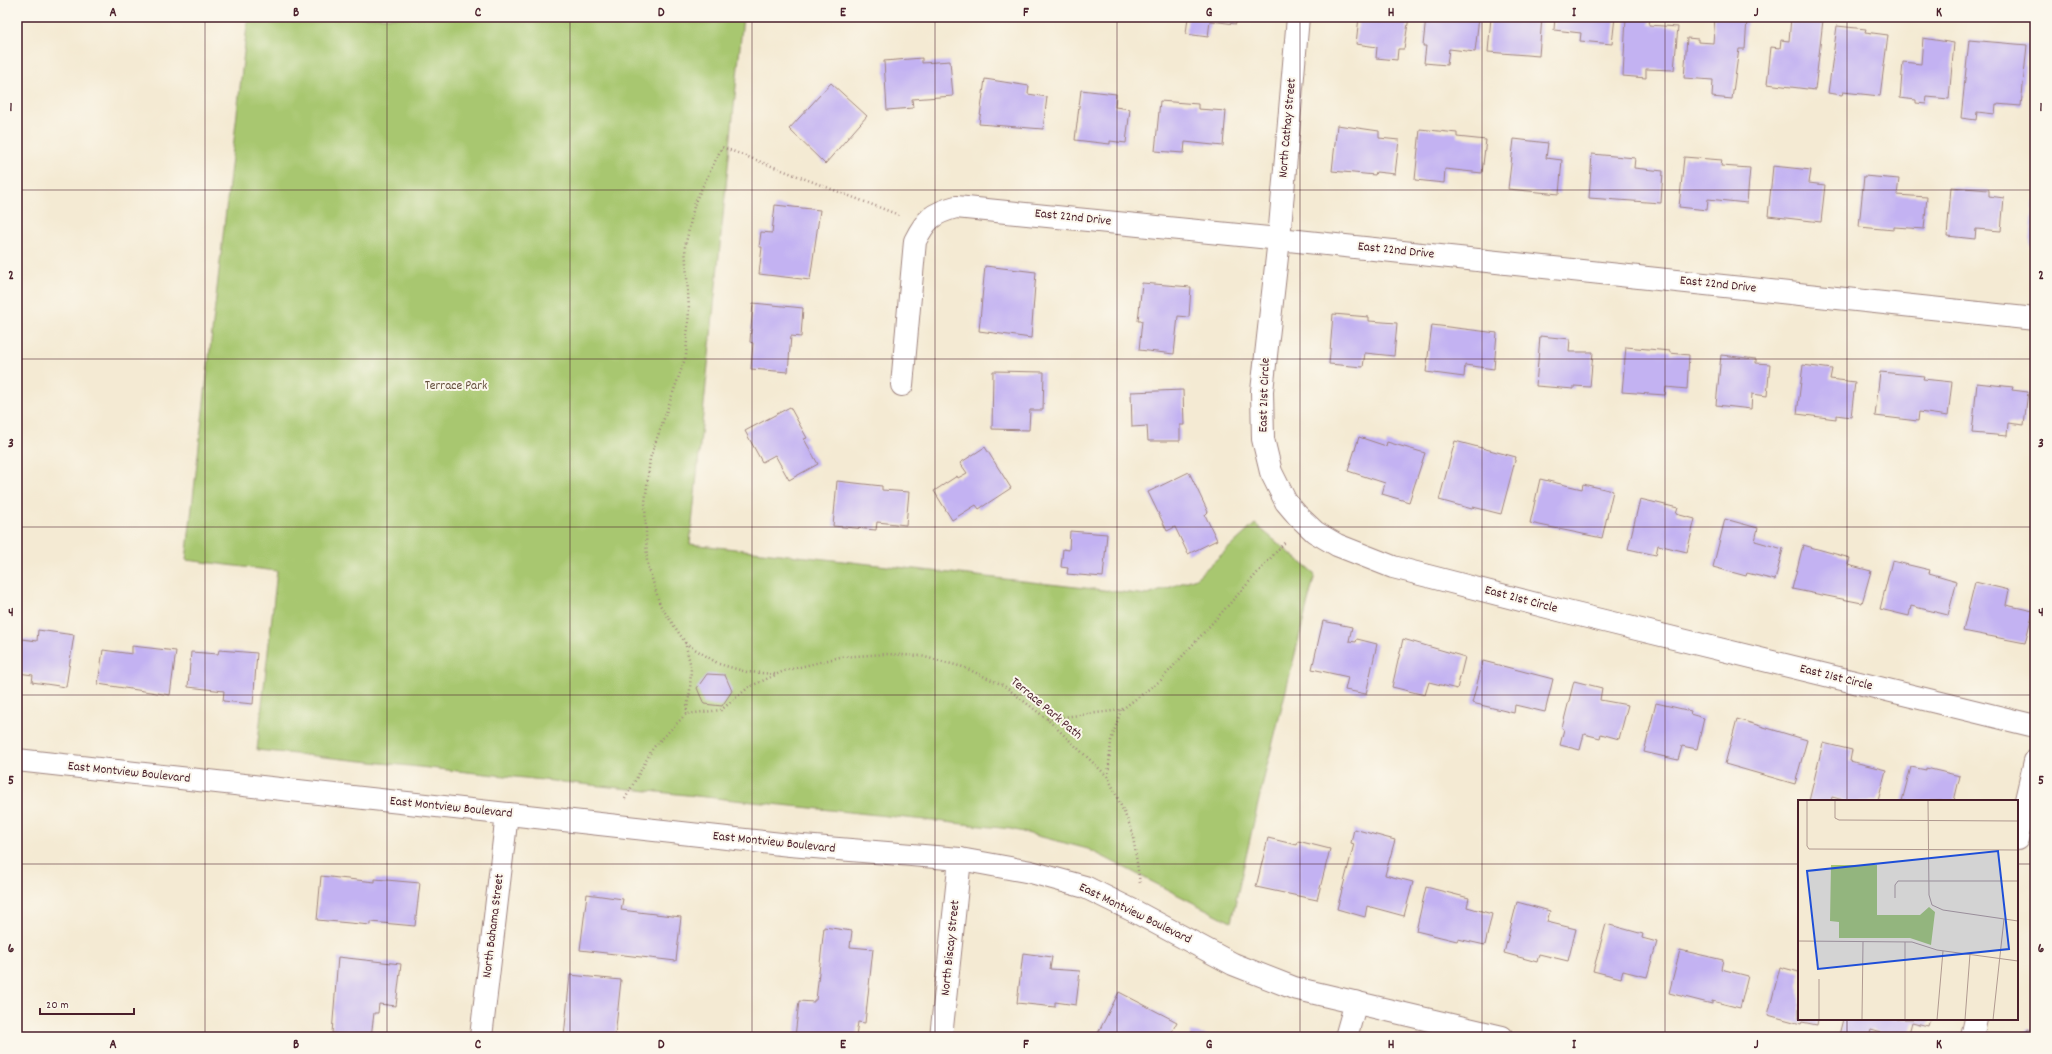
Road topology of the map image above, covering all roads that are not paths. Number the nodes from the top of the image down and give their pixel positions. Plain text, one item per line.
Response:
1 (1298, 17) edge
2 (1279, 239) junction
3 (2035, 319) edge
4 (902, 385) dead end
5 (2035, 726) edge
6 (17, 760) edge
7 (2035, 761) edge
8 (507, 814) junction
9 (2018, 835) edge
10 (960, 859) junction
11 (1356, 1002) junction
12 (1976, 1020) edge
13 (481, 1037) edge
14 (941, 1037) edge
15 (1346, 1037) edge
16 (1502, 1037) edge
17 (1972, 1037) edge

1 - 2 street, North Cathay Street
2 - 3 street, East 22nd Drive
2 - 4 street, East 22nd Drive
2 - 5 street, East 21st Circle
6 - 8 street, East Montview Boulevard
7 - 9 street
8 - 10 street, East Montview Boulevard
8 - 13 street, North Bahama Street
10 - 11 street, East Montview Boulevard
10 - 14 street, North Biscay Street
11 - 15 street
11 - 16 street, East Montview Boulevard
12 - 17 street

